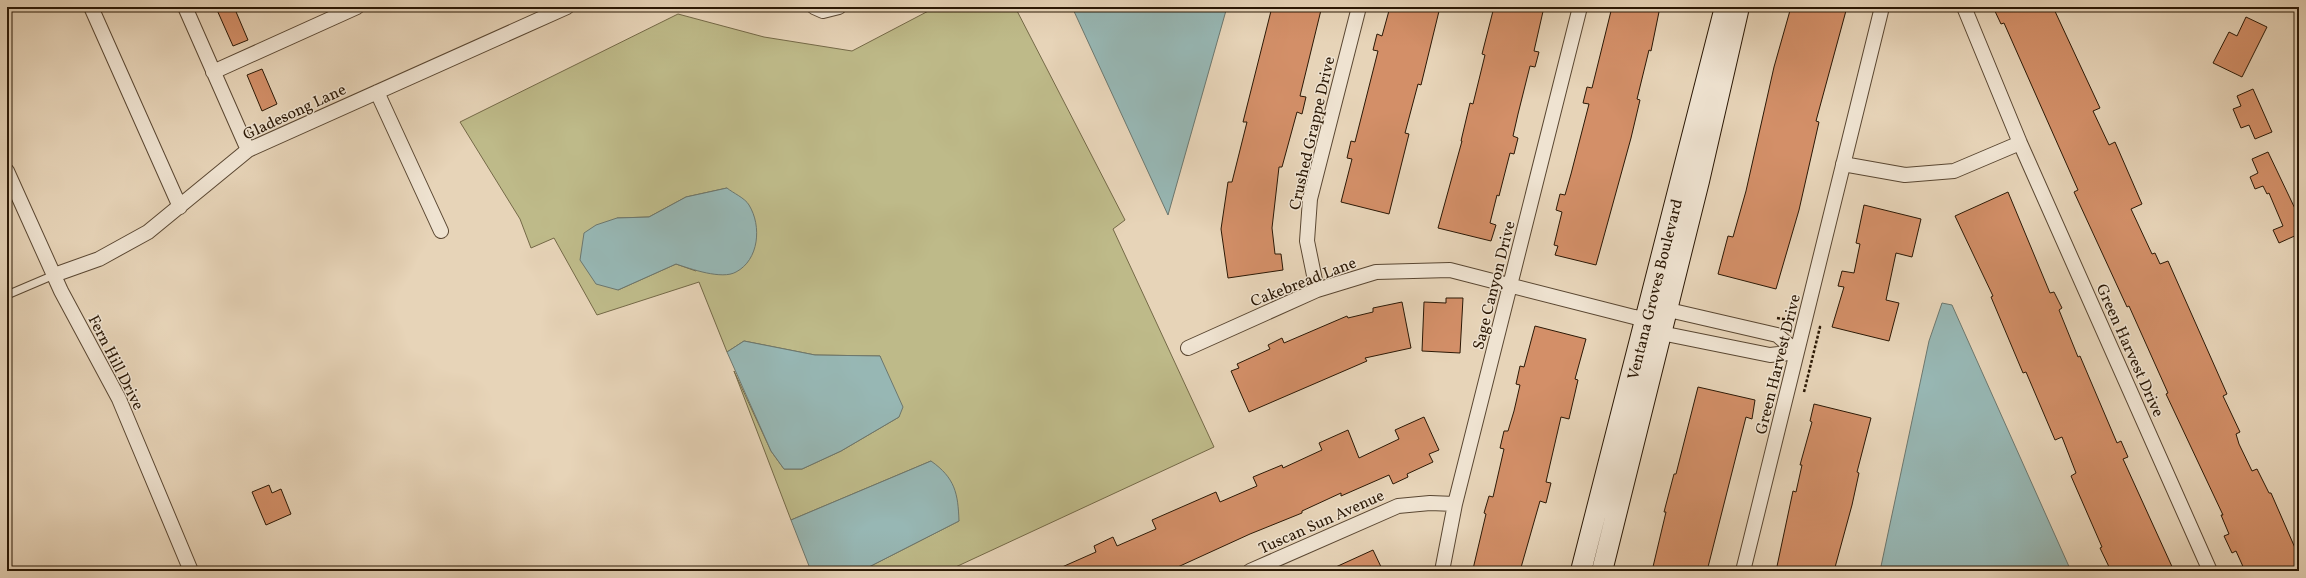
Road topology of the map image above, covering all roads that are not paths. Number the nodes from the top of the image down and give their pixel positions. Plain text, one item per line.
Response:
1 (91, 7) edge
2 (185, 7) edge
3 (357, 7) edge
4 (567, 7) edge
5 (814, 7) edge
6 (839, 7) edge
7 (1359, 7) edge
8 (1580, 7) edge
9 (1725, 7) edge
10 (1739, 7) edge
11 (1882, 7) edge
12 (1964, 7) edge
13 (213, 72) junction
14 (376, 92) junction
15 (2020, 143) junction
16 (248, 150) junction
17 (1843, 164) junction
18 (7, 171) edge
19 (180, 207) junction
20 (441, 231) dead end
21 (54, 276) junction
22 (1511, 284) junction
23 (1317, 290) junction
24 (7, 295) edge
25 (1667, 309) junction
26 (1646, 319) junction
27 (1661, 333) junction
28 (1188, 348) dead end
29 (1797, 352) junction
30 (1455, 504) junction
31 (191, 571) edge
32 (1250, 571) edge
33 (1442, 571) edge
34 (1581, 571) edge
35 (1602, 571) edge
36 (1743, 571) edge
37 (2210, 571) edge

1 - 19 street
2 - 13 street
3 - 13 street
4 - 14 street, Gladesong Lane
5 - 6 street
7 - 23 street, Crushed Grappe Drive
8 - 22 street, Sage Canyon Drive
9 - 26 street, Ventana Groves Boulevard
10 - 25 street, Ventana Groves Boulevard
11 - 17 street, Green Harvest Drive
12 - 15 street, Green Harvest Drive
13 - 16 street
14 - 16 street, Gladesong Lane
14 - 20 street
15 - 17 street
15 - 37 street, Green Harvest Drive
16 - 19 street, Gladesong Lane
17 - 29 street, Green Harvest Drive
18 - 21 street, Fern Hill Drive
19 - 21 street, Gladesong Lane
21 - 24 lane
21 - 31 street, Fern Hill Drive
22 - 23 street, Cakebread Lane
22 - 26 street, Cakebread Lane
22 - 30 street, Sage Canyon Drive
23 - 28 street, Cakebread Lane
25 - 26 street
25 - 27 street, Ventana Groves Boulevard
25 - 29 street
26 - 27 street, Cakebread Lane
26 - 34 street, Ventana Groves Boulevard
27 - 29 street
27 - 35 street, Ventana Groves Boulevard
29 - 36 street, Green Harvest Drive
30 - 32 street, Tuscan Sun Avenue
30 - 33 street, Sage Canyon Drive

